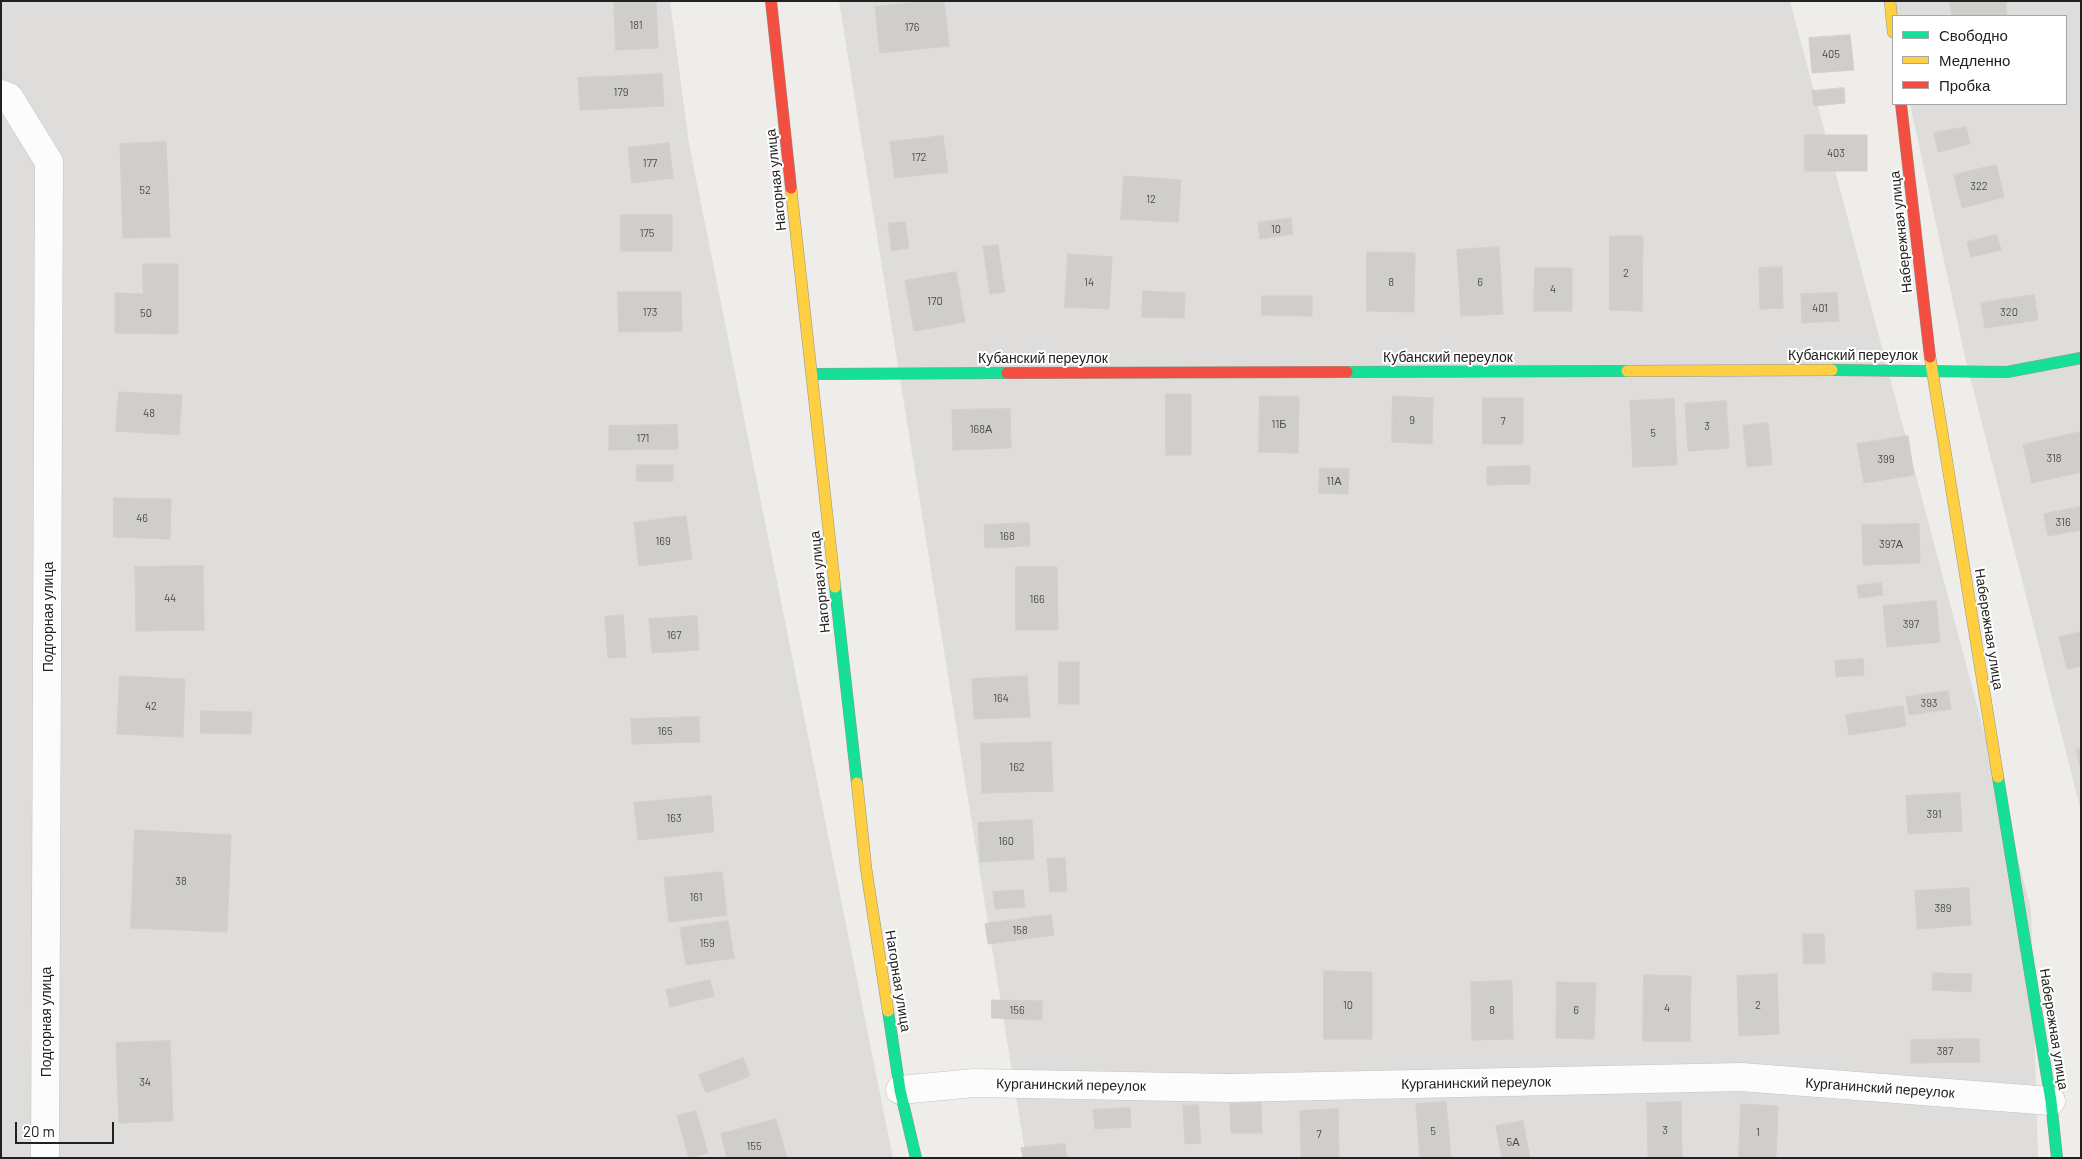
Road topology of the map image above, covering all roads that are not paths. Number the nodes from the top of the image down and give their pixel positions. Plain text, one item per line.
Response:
1 (771, 1) edge
2 (1890, 1) edge
3 (1892, 22) edge
4 (1, 94) edge
5 (1901, 105) edge
6 (2081, 358) edge
7 (1932, 370) junction
8 (813, 374) junction
9 (900, 1090) junction
10 (2051, 1101) junction
11 (45, 1158) edge
12 (916, 1158) edge
13 (2057, 1158) edge

1 - 8 street, Нагорная улица
2 - 3 street
4 - 11 street, Подгорная улица
5 - 7 street, Набережная улица
6 - 7 street, Кубанский переулок
7 - 8 street, Кубанский переулок
7 - 10 street, Набережная улица
8 - 9 street, Нагорная улица
9 - 10 street, Курганинский переулок
9 - 12 street, Нагорная улица
10 - 13 street, Набережная улица

